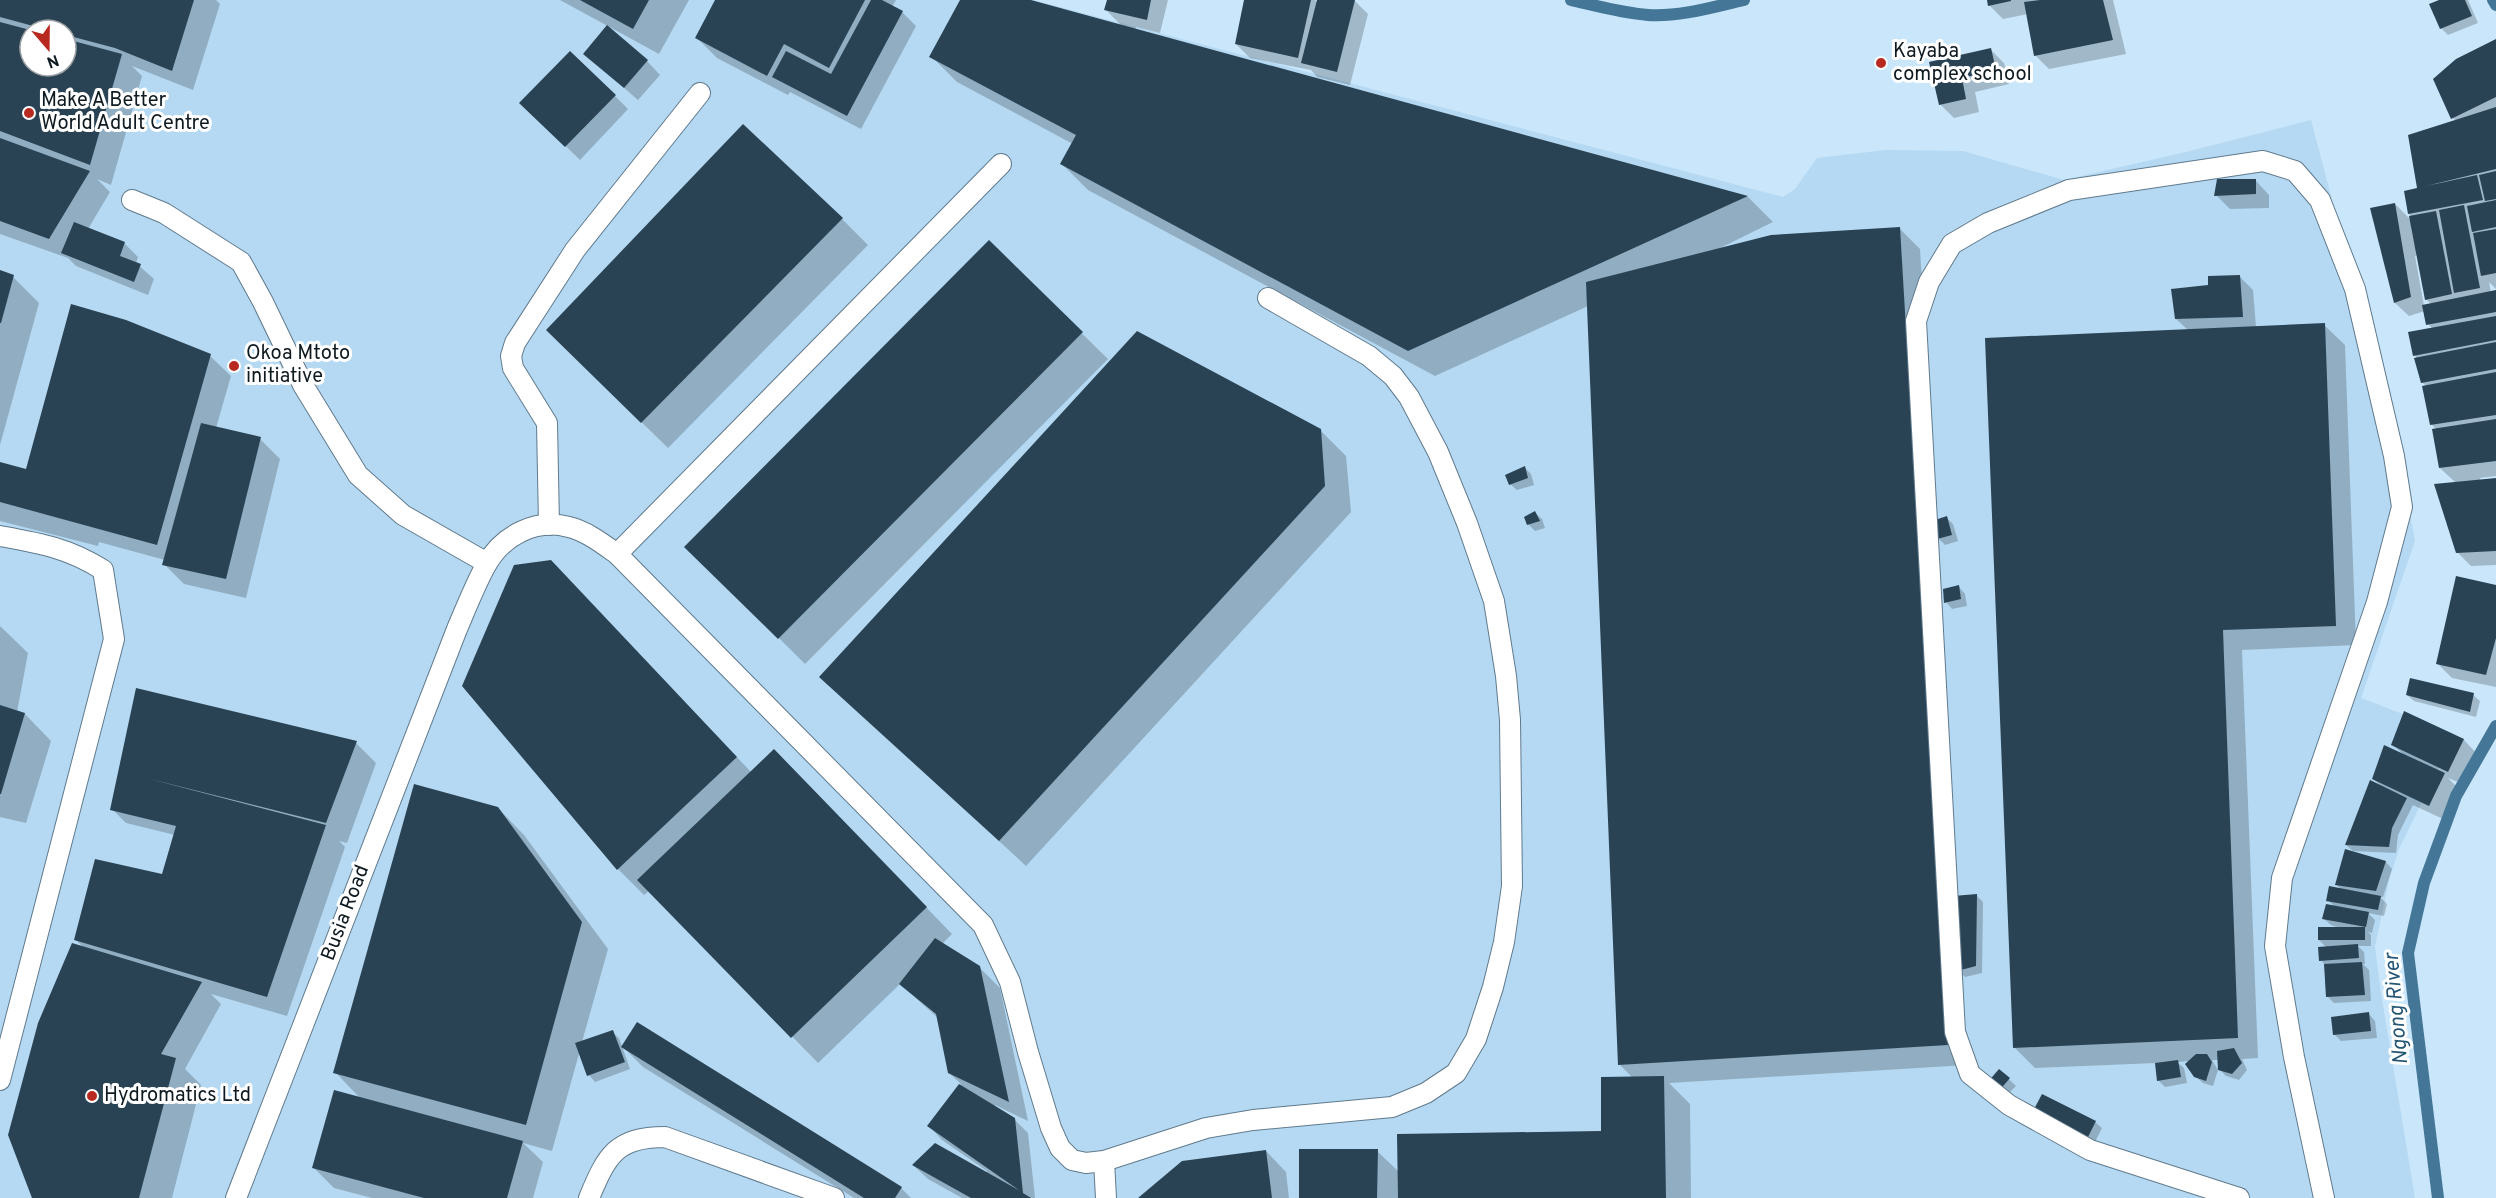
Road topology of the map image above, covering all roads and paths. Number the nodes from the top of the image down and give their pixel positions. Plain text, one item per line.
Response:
1 (700, 93) dead end
2 (1001, 164) dead end
3 (132, 200) dead end
4 (1268, 298) dead end
5 (549, 525) junction
6 (0, 536) edge
7 (617, 554) junction
8 (487, 564) junction
9 (0, 1080) edge
10 (1104, 1161) junction
11 (236, 1198) edge
12 (589, 1198) edge
13 (834, 1198) edge
14 (1106, 1198) edge
15 (2239, 1198) edge
16 (2324, 1198) edge

1 - 5 lane
2 - 7 lane
3 - 8 lane
4 - 10 lane
5 - 7 lane
5 - 8 lane, Busia Road
6 - 9 lane
7 - 10 lane
8 - 11 lane, Busia Road
10 - 14 lane
12 - 13 lane
15 - 16 lane

